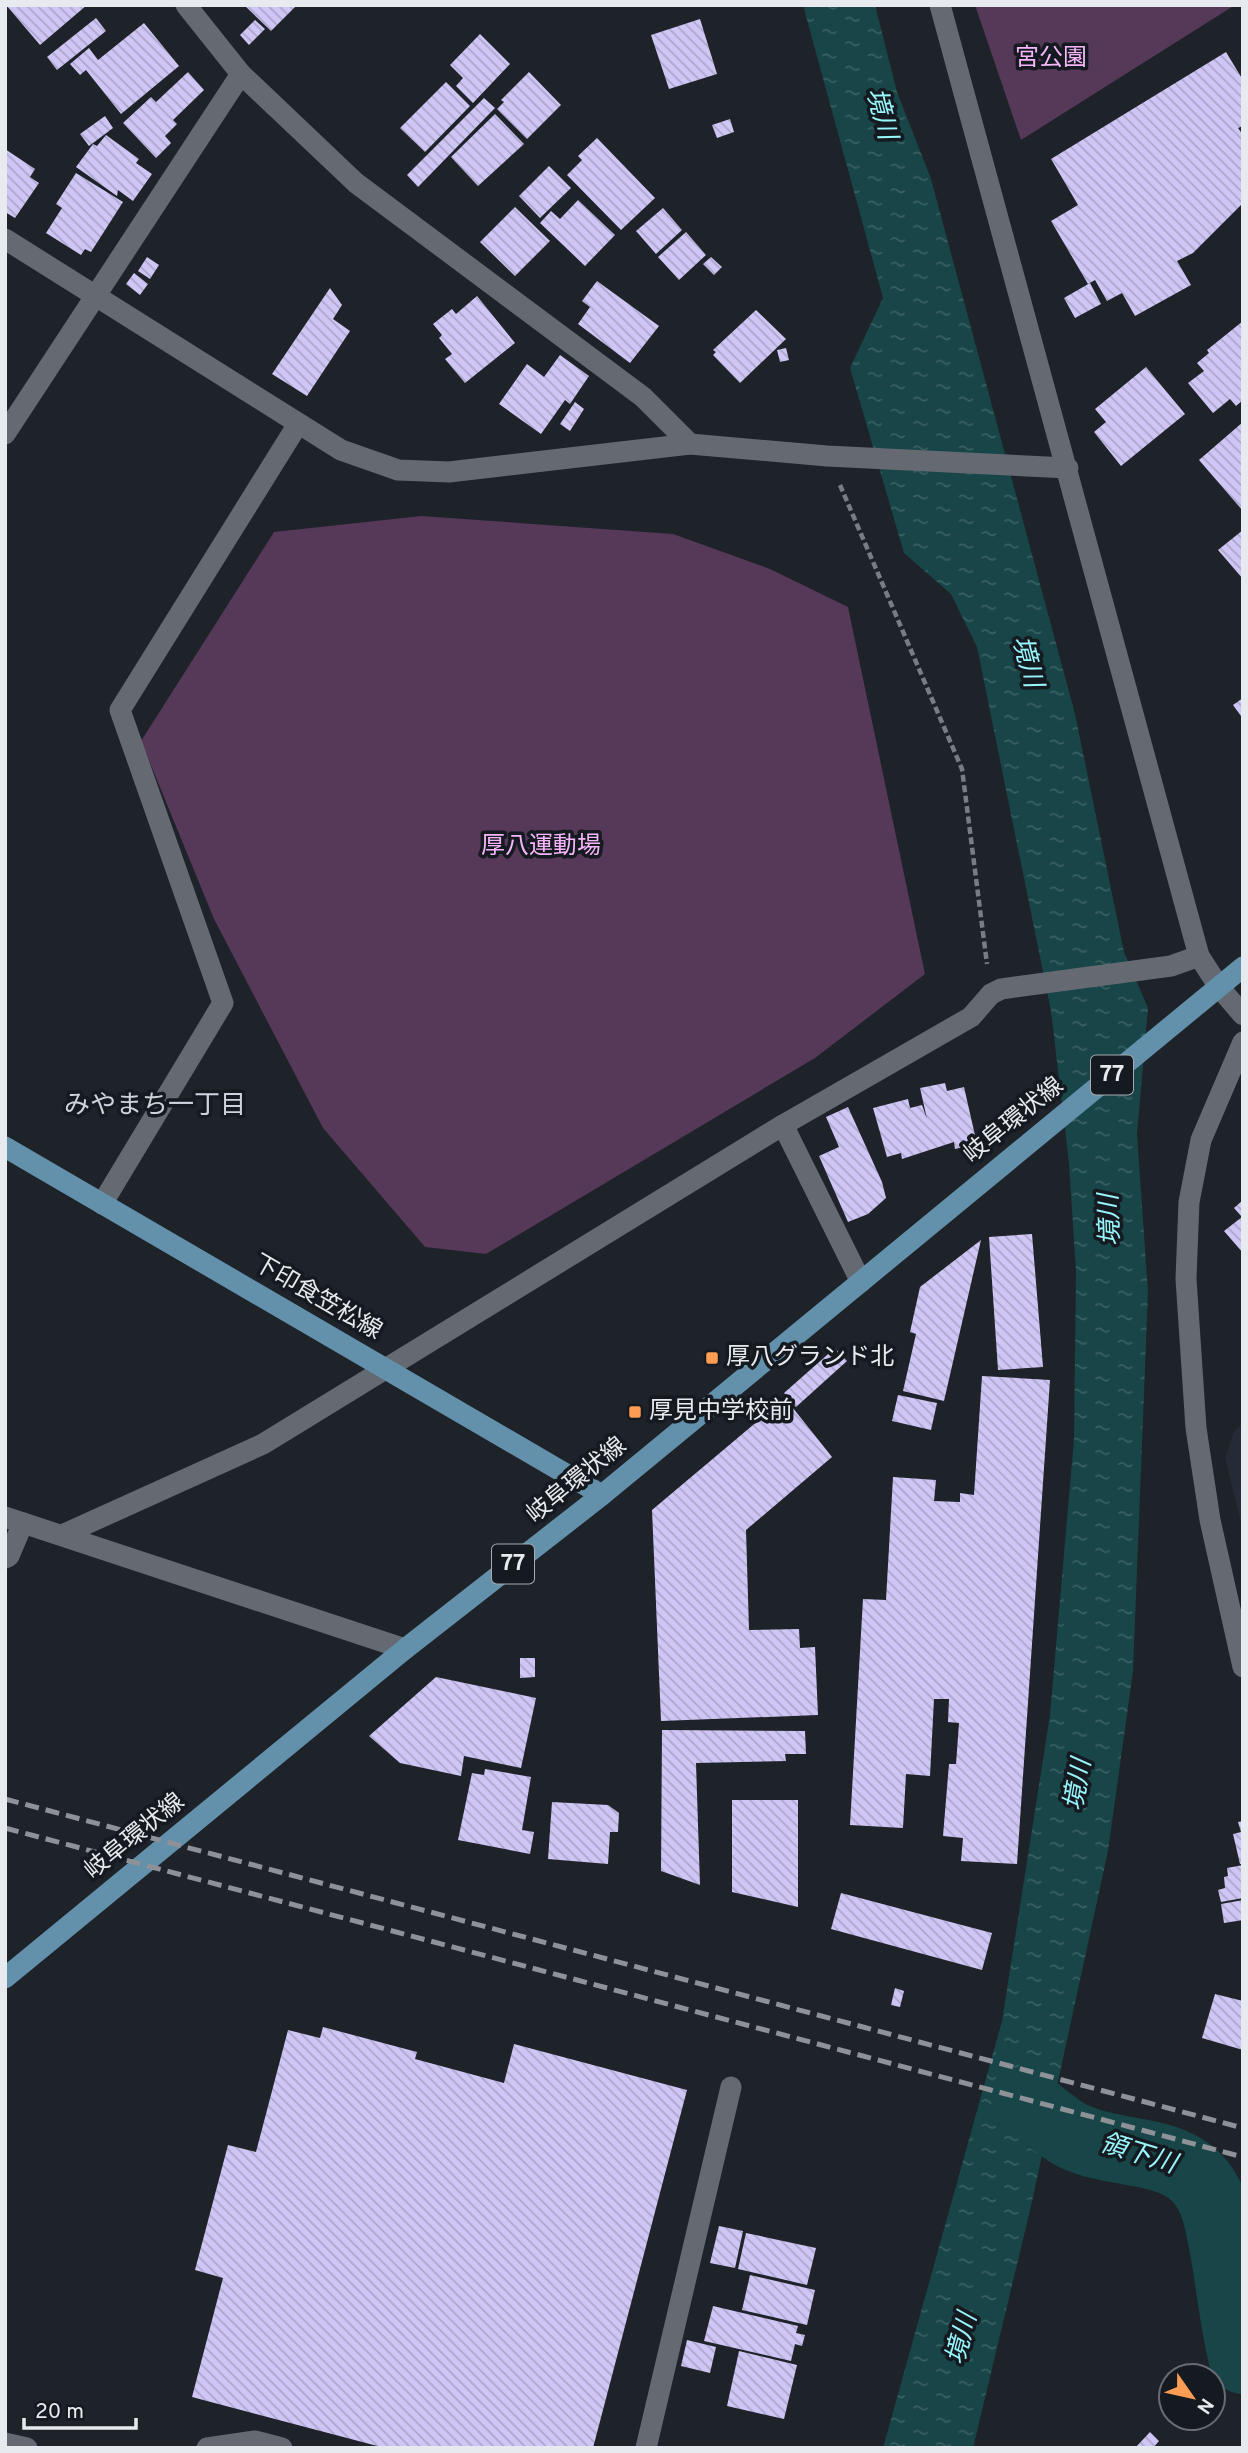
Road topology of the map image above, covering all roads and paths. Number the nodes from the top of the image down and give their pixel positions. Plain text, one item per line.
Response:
1 (187, 5) edge
2 (940, 5) edge
3 (240, 74) junction
4 (5, 239) edge
5 (94, 295) junction
6 (298, 424) junction
7 (5, 433) edge
8 (690, 444) junction
9 (835, 456) junction
10 (1068, 468) junction
11 (1199, 956) junction
12 (1243, 967) edge
13 (996, 992) junction
14 (1210, 994) junction
15 (1243, 1014) edge
16 (1243, 1042) edge
17 (783, 1125) junction
18 (5, 1147) edge
19 (102, 1204) junction
20 (861, 1282) junction
21 (384, 1367) junction
22 (602, 1495) junction
23 (14, 1520) edge
24 (62, 1535) junction
25 (5, 1558) edge
26 (405, 1649) junction
27 (1243, 1667) edge
28 (5, 1978) edge
29 (731, 2087) dead end
30 (5, 2442) edge
31 (27, 2448) edge
32 (207, 2448) edge
33 (282, 2448) edge
34 (646, 2448) edge

1 - 3 street
2 - 10 street
3 - 5 street
3 - 8 street
4 - 5 street
5 - 6 street
5 - 7 street
6 - 8 street
6 - 19 street
8 - 9 street
9 - 10 street
9 - 13 path
10 - 11 street
11 - 13 street
11 - 14 street
12 - 14 main road, 岐阜環状線 / 77
13 - 17 street
14 - 15 street
14 - 20 main road, 岐阜環状線 / 77
16 - 27 street
17 - 20 street
17 - 21 street
18 - 19 main road, 下印食笠松線
19 - 21 main road, 下印食笠松線
20 - 22 main road, 岐阜環状線 / 77
21 - 22 main road, 下印食笠松線
21 - 24 street
22 - 26 main road, 岐阜環状線 / 77
23 - 24 street
23 - 25 street
24 - 26 street
26 - 28 main road, 岐阜環状線 / 77
29 - 34 street
30 - 31 street
32 - 33 street

